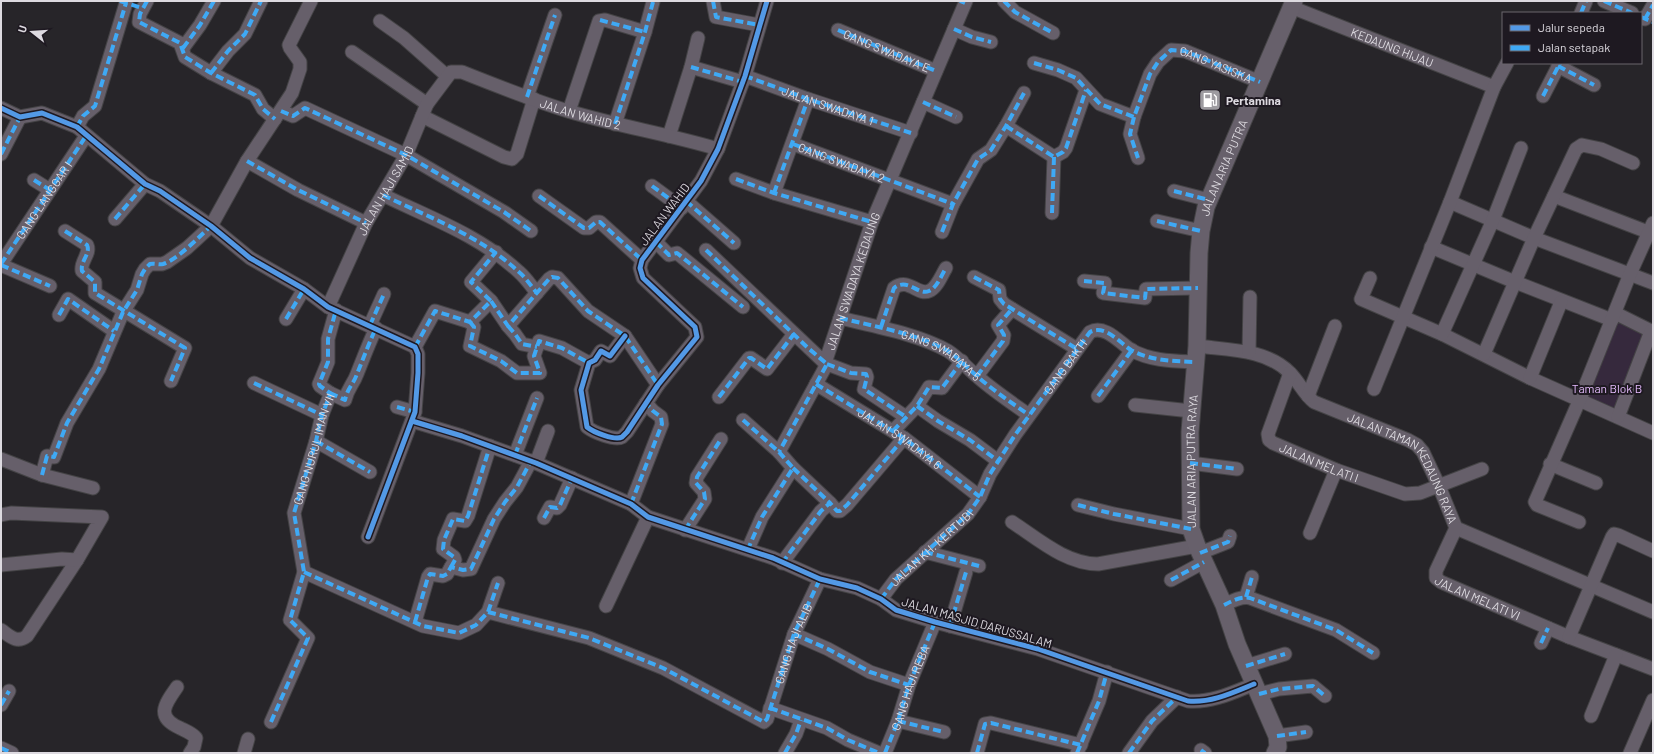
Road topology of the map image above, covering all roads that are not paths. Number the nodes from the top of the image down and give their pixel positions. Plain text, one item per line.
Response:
1 (214, 1) edge
2 (261, 1) edge
3 (311, 1) edge
4 (713, 1) edge
5 (766, 1) edge
6 (1004, 1) edge
7 (1586, 1) edge
8 (1604, 1) edge
9 (123, 2) edge
10 (653, 2) edge
11 (964, 2) edge
12 (145, 4) edge
13 (1292, 4) edge
14 (1653, 6) edge
15 (1582, 12) edge
16 (1630, 12) edge
17 (555, 15) dead end
18 (1646, 20) edge
19 (380, 21) dead end
20 (759, 24) junction
21 (954, 29) junction
22 (838, 30) dead end
23 (645, 32) junction
24 (1053, 33) dead end
25 (698, 38) dead end
26 (991, 42) dead end
27 (183, 48) junction
28 (352, 52) dead end
29 (1034, 63) dead end
30 (1506, 64) edge
31 (1559, 65) edge
32 (691, 67) junction
33 (936, 71) junction
34 (211, 73) junction
35 (447, 76) junction
36 (744, 79) junction
37 (1260, 82) junction
38 (1594, 85) dead end
39 (1494, 87) junction
40 (1086, 90) junction
41 (1024, 93) dead end
42 (1543, 96) dead end
43 (530, 98) junction
44 (808, 99) junction
45 (923, 102) junction
46 (1, 108) edge
47 (424, 110) junction
48 (569, 111) junction
49 (278, 115) junction
50 (20, 117) junction
51 (956, 117) dead end
52 (1134, 117) junction
53 (615, 124) junction
54 (1006, 126) junction
55 (82, 132) junction
56 (910, 133) junction
57 (669, 136) junction
58 (793, 144) junction
59 (1521, 148) dead end
60 (718, 149) junction
61 (1, 154) edge
62 (406, 155) junction
63 (1054, 157) junction
64 (1138, 158) dead end
65 (247, 161) junction
66 (1633, 163) dead end
67 (736, 179) dead end
68 (34, 180) dead end
69 (890, 180) junction
70 (145, 184) junction
71 (652, 186) dead end
72 (50, 190) junction
73 (1174, 191) dead end
74 (774, 193) junction
75 (382, 195) junction
76 (539, 196) dead end
77 (1554, 196) junction
78 (1450, 202) junction
79 (684, 204) junction
80 (953, 204) junction
81 (1052, 213) dead end
82 (1204, 217) junction
83 (115, 219) dead end
84 (1493, 220) junction
85 (1157, 221) dead end
86 (872, 222) junction
87 (366, 223) junction
88 (211, 226) junction
89 (1652, 230) edge
90 (66, 231) dead end
91 (530, 231) dead end
92 (942, 232) dead end
93 (1534, 238) junction
94 (656, 242) junction
95 (734, 243) dead end
96 (1431, 247) junction
97 (706, 250) dead end
98 (496, 252) junction
99 (642, 260) junction
100 (1, 264) edge
101 (1473, 265) junction
102 (946, 268) dead end
103 (1630, 274) junction
104 (974, 277) dead end
105 (1370, 278) dead end
106 (1084, 281) dead end
107 (1515, 282) junction
108 (1653, 283) edge
109 (50, 286) dead end
110 (1198, 288) junction
111 (304, 289) junction
112 (537, 293) junction
113 (384, 294) dead end
114 (1250, 297) dead end
115 (491, 301) junction
116 (1562, 302) junction
117 (743, 307) dead end
118 (332, 308) junction
119 (1012, 309) junction
120 (123, 312) junction
121 (59, 315) dead end
122 (1403, 317) junction
123 (1613, 317) junction
124 (840, 318) junction
125 (286, 319) dead end
126 (470, 322) junction
127 (508, 326) junction
128 (1335, 326) dead end
129 (373, 327) junction
130 (881, 327) junction
131 (114, 330) junction
132 (1652, 331) edge
133 (794, 334) junction
134 (1442, 334) junction
135 (625, 336) junction
136 (415, 347) junction
137 (537, 347) junction
138 (1077, 349) junction
139 (1132, 350) junction
140 (1249, 352) junction
141 (1196, 354) junction
142 (1484, 354) junction
143 (962, 361) junction
144 (589, 363) junction
145 (826, 363) junction
146 (1290, 373) junction
147 (977, 376) junction
148 (1530, 378) junction
149 (171, 381) dead end
150 (254, 383) dead end
151 (816, 384) junction
152 (658, 385) junction
153 (1374, 389) dead end
154 (330, 393) junction
155 (1098, 396) dead end
156 (1308, 396) junction
157 (719, 397) dead end
158 (537, 398) dead end
159 (1580, 399) junction
160 (646, 403) junction
161 (1135, 405) dead end
162 (917, 406) junction
163 (397, 407) dead end
164 (1191, 411) junction
165 (322, 415) junction
166 (1029, 415) junction
167 (413, 416) junction
168 (906, 417) junction
169 (1618, 417) junction
170 (743, 420) dead end
171 (548, 431) dead end
172 (1653, 432) edge
173 (898, 435) junction
174 (721, 439) dead end
175 (316, 441) junction
176 (490, 446) junction
177 (779, 452) junction
178 (515, 455) junction
179 (1, 459) edge
180 (998, 461) junction
181 (533, 462) junction
182 (1190, 463) junction
183 (1550, 464) junction
184 (792, 468) junction
185 (1237, 469) dead end
186 (1482, 469) dead end
187 (1336, 470) junction
188 (370, 472) dead end
189 (42, 475) junction
190 (572, 478) junction
191 (1596, 483) dead end
192 (1439, 486) junction
193 (92, 488) dead end
194 (980, 497) junction
195 (631, 504) junction
196 (1078, 505) dead end
197 (825, 507) junction
198 (1, 515) edge
199 (648, 517) junction
200 (544, 518) dead end
201 (1012, 522) dead end
202 (1579, 522) dead end
203 (1456, 528) junction
204 (1191, 529) junction
205 (685, 530) junction
206 (1310, 533) dead end
207 (1230, 536) dead end
208 (368, 537) dead end
209 (748, 550) junction
210 (1653, 551) edge
211 (925, 552) junction
212 (1200, 553) junction
213 (78, 560) junction
214 (782, 563) junction
215 (1, 564) edge
216 (451, 566) junction
217 (979, 566) dead end
218 (304, 572) junction
219 (966, 572) dead end
220 (1252, 577) dead end
221 (820, 579) junction
222 (1171, 580) dead end
223 (498, 583) dead end
224 (1590, 586) junction
225 (1246, 597) junction
226 (881, 598) junction
227 (1224, 605) junction
228 (606, 606) dead end
229 (488, 612) junction
230 (1653, 612) edge
231 (415, 622) junction
232 (935, 622) junction
233 (950, 626) junction
234 (1548, 628) junction
235 (1, 630) edge
236 (794, 634) junction
237 (1569, 637) junction
238 (1541, 643) dead end
239 (1373, 653) dead end
240 (1285, 654) dead end
241 (1616, 655) junction
242 (1246, 666) junction
243 (1653, 669) edge
244 (1107, 672) junction
245 (909, 686) junction
246 (177, 687) dead end
247 (1256, 689) junction
248 (9, 691) dead end
249 (1325, 696) dead end
250 (1177, 697) junction
251 (1653, 700) edge
252 (1, 705) edge
253 (770, 708) junction
254 (1591, 716) dead end
255 (801, 720) junction
256 (898, 721) junction
257 (271, 722) dead end
258 (944, 732) dead end
259 (1306, 732) dead end
260 (248, 739) dead end
261 (1276, 745) edge
262 (1, 748) edge
263 (1079, 749) edge
264 (12, 753) edge
265 (190, 753) edge
266 (244, 753) edge
267 (785, 753) edge
268 (879, 753) edge
269 (885, 753) edge
270 (977, 753) edge
271 (1129, 753) edge
272 (1630, 753) edge

1 - 27 street
2 - 34 street
3 - 49 street
4 - 20 street
5 - 20 street, JALAN WAHID
6 - 24 street
7 - 15 street
8 - 16 street
9 - 12 street
9 - 55 street, GANG LANGGAR I
10 - 23 street
11 - 21 street, JALAN SWADAYA KEDAUNG
12 - 27 street
13 - 37 main road, JALAN ARIA PUTRA
13 - 39 street, KEDAUNG HIJAU
14 - 18 street
17 - 43 street
19 - 35 street
20 - 36 street, JALAN WAHID
21 - 26 street
21 - 33 street, JALAN SWADAYA KEDAUNG
22 - 33 street, GANG SWADAYA E
23 - 48 street
23 - 53 street
25 - 32 street
27 - 34 street
28 - 47 street
29 - 40 street
30 - 39 street
31 - 38 street
31 - 42 street
32 - 36 street, JALAN SWADAYA 1
32 - 57 street
33 - 45 street, JALAN SWADAYA KEDAUNG
34 - 49 street
35 - 43 street, JALAN WAHID 2
35 - 47 street, JALAN HAJI SAMID
36 - 44 street, JALAN SWADAYA 1
36 - 60 street, JALAN WAHID
37 - 52 street, GANG YASISKA
37 - 82 main road, JALAN ARIA PUTRA
39 - 78 street
40 - 52 street
40 - 63 street
41 - 54 street
43 - 47 street
43 - 48 street, JALAN WAHID 2
44 - 56 street, JALAN SWADAYA 1
44 - 58 street
45 - 51 street
45 - 56 street, JALAN SWADAYA KEDAUNG
46 - 50 street
47 - 62 street, JALAN HAJI SAMID
48 - 53 street, JALAN WAHID 2
49 - 62 street
49 - 65 street
50 - 55 street
50 - 61 street
52 - 64 street
53 - 57 street, JALAN WAHID 2
54 - 63 street
54 - 80 street
55 - 70 street
55 - 72 street, GANG LANGGAR I
56 - 69 street, JALAN SWADAYA KEDAUNG
57 - 60 street, JALAN WAHID 2
58 - 69 street, GANG SWADAYA 2
58 - 74 street
59 - 84 street
60 - 79 street, JALAN WAHID
62 - 75 street, JALAN HAJI SAMID
62 - 91 street
63 - 81 street
65 - 87 street
65 - 88 street
66 - 77 street
67 - 74 street
68 - 72 street
69 - 80 street, GANG SWADAYA 2
69 - 86 street, JALAN SWADAYA KEDAUNG
70 - 83 street
70 - 88 street
71 - 79 street
72 - 100 street, GANG LANGGAR I
73 - 82 street
74 - 86 street
75 - 87 street, JALAN HAJI SAMID
75 - 98 street
76 - 99 street
77 - 89 street
77 - 93 street
78 - 84 street
78 - 96 street
79 - 94 street, JALAN WAHID
79 - 95 street
80 - 92 street
82 - 85 street
82 - 110 main road, JALAN ARIA PUTRA RAYA
84 - 93 street
84 - 101 street
86 - 124 street, JALAN SWADAYA KEDAUNG
87 - 118 street, JALAN HAJI SAMID
88 - 111 street
88 - 120 street
89 - 103 street
90 - 120 street
93 - 103 street
93 - 107 street
94 - 99 street, JALAN WAHID
94 - 117 street
96 - 101 street
96 - 122 street
97 - 133 street
98 - 112 street
98 - 115 street
99 - 152 street, JALAN WAHID
100 - 109 street
101 - 107 street
101 - 134 street
102 - 130 street
103 - 108 street
103 - 123 street
104 - 119 street
105 - 122 street
106 - 110 street
107 - 116 street
107 - 142 street
110 - 141 main road, JALAN ARIA PUTRA RAYA
111 - 118 street
111 - 125 street
112 - 127 street
112 - 135 street
113 - 129 street
114 - 140 street
115 - 126 street
115 - 127 street
116 - 123 street
116 - 148 street
118 - 129 street
118 - 154 street, GANG NURUL IMAN VII
119 - 138 street
119 - 147 street
120 - 131 street
120 - 149 street
121 - 131 street
122 - 134 street
122 - 153 street
123 - 132 street
123 - 159 street
124 - 130 street, GANG SWADAYA 5
124 - 145 street, JALAN SWADAYA KEDAUNG
126 - 136 street
126 - 137 street
127 - 137 street
128 - 156 street
129 - 136 street
129 - 154 street
130 - 143 street, GANG SWADAYA 5
131 - 189 street
132 - 169 street
133 - 145 street
133 - 157 street
134 - 142 street
135 - 144 street
135 - 152 street
136 - 167 street
137 - 144 street
138 - 139 street, GANG BAKTI
138 - 166 street, GANG BAKTI
139 - 141 street, GANG BAKTI
139 - 155 street
140 - 141 street, JALAN TAMAN KEDAUNG RAYA
140 - 146 street, JALAN TAMAN KEDAUNG RAYA
141 - 164 main road, JALAN ARIA PUTRA RAYA
142 - 148 street
143 - 147 street, GANG SWADAYA 5
143 - 162 street
144 - 160 street, JALAN WAHID
145 - 151 street, JALAN SWADAYA KEDAUNG
145 - 168 street
146 - 156 street, JALAN TAMAN KEDAUNG RAYA
146 - 187 street, JALAN MELATI I
147 - 166 street, GANG SWADAYA 5
148 - 159 street
150 - 165 street
151 - 173 street, JALAN SWADAYA 6
151 - 177 street, JALAN SWADAYA KEDAUNG
152 - 160 street, JALAN WAHID
154 - 165 street, GANG NURUL IMAN VII
156 - 192 street, JALAN TAMAN KEDAUNG RAYA
158 - 178 street
159 - 169 street
159 - 183 street
160 - 195 street
161 - 164 street
162 - 168 street
162 - 180 street
163 - 167 street, JALAN MASJID DARUSSALAM
164 - 182 main road, JALAN ARIA PUTRA RAYA
165 - 175 street, GANG NURUL IMAN VII
166 - 180 street, GANG BAKTI
167 - 176 street, JALAN MASJID DARUSSALAM
167 - 208 street
168 - 173 street
169 - 172 street
170 - 177 street
171 - 181 street
173 - 194 street, JALAN SWADAYA 6
173 - 197 street
174 - 205 street
175 - 188 street
175 - 218 street, GANG NURUL IMAN VII
176 - 178 street, JALAN MASJID DARUSSALAM
176 - 216 street
177 - 184 street
178 - 181 street, JALAN MASJID DARUSSALAM
179 - 189 street
180 - 194 street, GANG BAKTI
181 - 190 street, JALAN MASJID DARUSSALAM
181 - 216 street
182 - 185 street
182 - 204 main road, JALAN ARIA PUTRA RAYA
183 - 191 street
183 - 202 street
184 - 197 street
184 - 209 street
186 - 192 street, JALAN MELATI I
187 - 192 street, JALAN MELATI I
187 - 206 street
189 - 193 street
190 - 195 street, JALAN MASJID DARUSSALAM
190 - 200 street
192 - 203 street, JALAN TAMAN KEDAUNG RAYA
194 - 211 street, JALAN KH. KERTUBI
195 - 199 street, JALAN MASJID DARUSSALAM
196 - 204 street
197 - 214 street
198 - 213 street
199 - 205 street, JALAN MASJID DARUSSALAM
199 - 228 street
201 - 212 street
203 - 224 street, JALAN TAMAN KEDAUNG RAYA
203 - 234 street, JALAN MELATI VI
204 - 212 main road, JALAN ARIA PUTRA RAYA
205 - 209 street, JALAN MASJID DARUSSALAM
207 - 212 street
209 - 214 street, JALAN MASJID DARUSSALAM
210 - 224 street
211 - 217 street
211 - 226 street, JALAN KH. KERTUBI
212 - 222 street
212 - 227 main road, JALAN ARIA PUTRA RAYA
213 - 215 street
213 - 235 street
214 - 221 street, JALAN MASJID DARUSSALAM
216 - 231 street
218 - 231 street
218 - 257 street, GANG NURUL IMAN VII
219 - 233 street
220 - 225 street
221 - 226 street, JALAN MASJID DARUSSALAM
221 - 236 street, GANG HAJI ALIB
223 - 229 street
224 - 230 street, JALAN TAMAN KEDAUNG RAYA
224 - 237 street
225 - 227 street
225 - 239 street
226 - 232 street, JALAN MASJID DARUSSALAM
227 - 242 main road, JALAN ARIA PUTRA RAYA
229 - 231 street
229 - 253 street
232 - 233 street, JALAN MASJID DARUSSALAM
232 - 245 street, GANG HAJI REBA
233 - 244 street, JALAN MASJID DARUSSALAM
234 - 237 street, JALAN MELATI VI
234 - 238 street
236 - 245 street
236 - 253 street, GANG HAJI ALIB
237 - 241 street, JALAN MELATI VI
240 - 242 street
241 - 243 street, JALAN MELATI VI
241 - 254 street
242 - 247 main road, JALAN ARIA PUTRA RAYA
244 - 250 street, JALAN MASJID DARUSSALAM
244 - 263 street
245 - 256 street, GANG HAJI REBA
246 - 265 street
247 - 249 street, JALAN MASJID DARUSSALAM
247 - 250 street, JALAN MASJID DARUSSALAM
247 - 261 main road, JALAN ARIA PUTRA RAYA
248 - 252 street
250 - 271 street
251 - 272 street
253 - 255 street
255 - 267 street
255 - 268 street
256 - 258 street
256 - 269 street, GANG HAJI REBA
259 - 261 street
260 - 266 street
262 - 264 street
263 - 270 street

